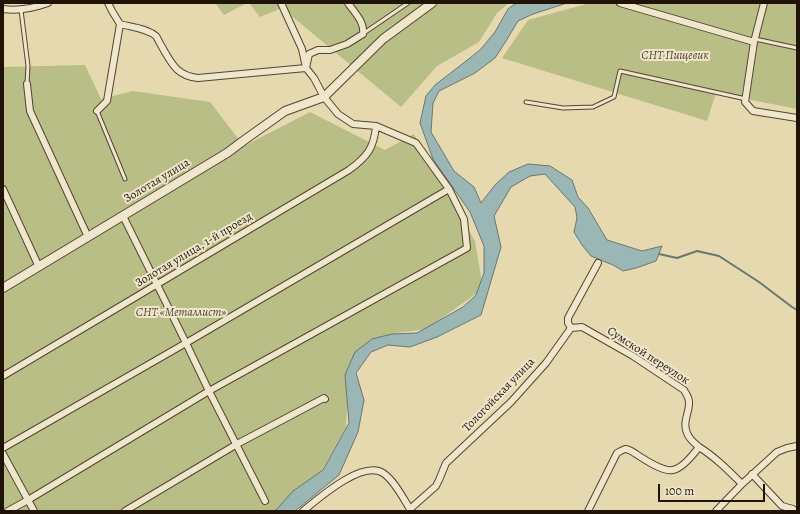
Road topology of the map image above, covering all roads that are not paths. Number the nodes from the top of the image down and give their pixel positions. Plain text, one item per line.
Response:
1 (48, 3) edge
2 (108, 3) edge
3 (281, 3) edge
4 (348, 3) edge
5 (408, 3) edge
6 (432, 3) edge
7 (620, 3) edge
8 (764, 3) edge
9 (3, 9) edge
10 (20, 9) junction
11 (120, 24) junction
12 (363, 34) junction
13 (755, 41) junction
14 (797, 48) edge
15 (306, 68) junction
16 (27, 84) joint
17 (324, 97) junction
18 (746, 99) junction
19 (526, 102) dead end
20 (98, 111) joint
21 (797, 118) edge
22 (376, 126) junction
23 (125, 179) dead end
24 (3, 189) edge
25 (449, 189) junction
26 (123, 216) junction
27 (88, 237) junction
28 (598, 263) dead end
29 (39, 266) junction
30 (157, 285) junction
31 (3, 288) edge
32 (571, 328) junction
33 (186, 343) junction
34 (3, 376) edge
35 (209, 391) junction
36 (325, 399) dead end
37 (236, 444) junction
38 (797, 446) edge
39 (699, 447) junction
40 (3, 448) edge
41 (3, 454) edge
42 (752, 474) junction
43 (742, 484) junction
44 (28, 500) junction
45 (265, 500) dead end
46 (410, 510) edge
47 (8, 511) edge
48 (34, 511) edge
49 (125, 511) edge
50 (304, 511) edge
51 (588, 511) edge
52 (716, 511) edge
53 (795, 511) edge

1 - 10 street
2 - 11 street
3 - 15 street
4 - 12 street
5 - 12 lane
6 - 17 street
7 - 13 street
8 - 13 street
9 - 10 street
10 - 16 lane
11 - 15 street
11 - 20 street
12 - 15 street
13 - 14 lane
13 - 18 street
15 - 17 street
16 - 27 street
17 - 22 street
17 - 26 street, Золотая улица
18 - 19 lane
18 - 21 street
20 - 23 lane
22 - 25 street
22 - 30 street, Золотая улица, 1-й проезд
24 - 29 street
25 - 33 street
25 - 35 street
26 - 27 street, Золотая улица
26 - 30 street
27 - 29 street, Золотая улица
28 - 32 street
29 - 31 street, Золотая улица
30 - 33 street
30 - 34 street, Золотая улица, 1-й проезд
32 - 39 street, Сумской переулок
32 - 46 street, Тологойская улица
33 - 35 street
33 - 40 street
35 - 37 street
35 - 44 street
36 - 37 street
37 - 45 street
37 - 49 street
38 - 42 street
39 - 43 street, Сумской переулок
39 - 51 street
41 - 44 street
42 - 43 street
42 - 53 street
43 - 52 street
44 - 47 street
44 - 48 street
46 - 50 street

